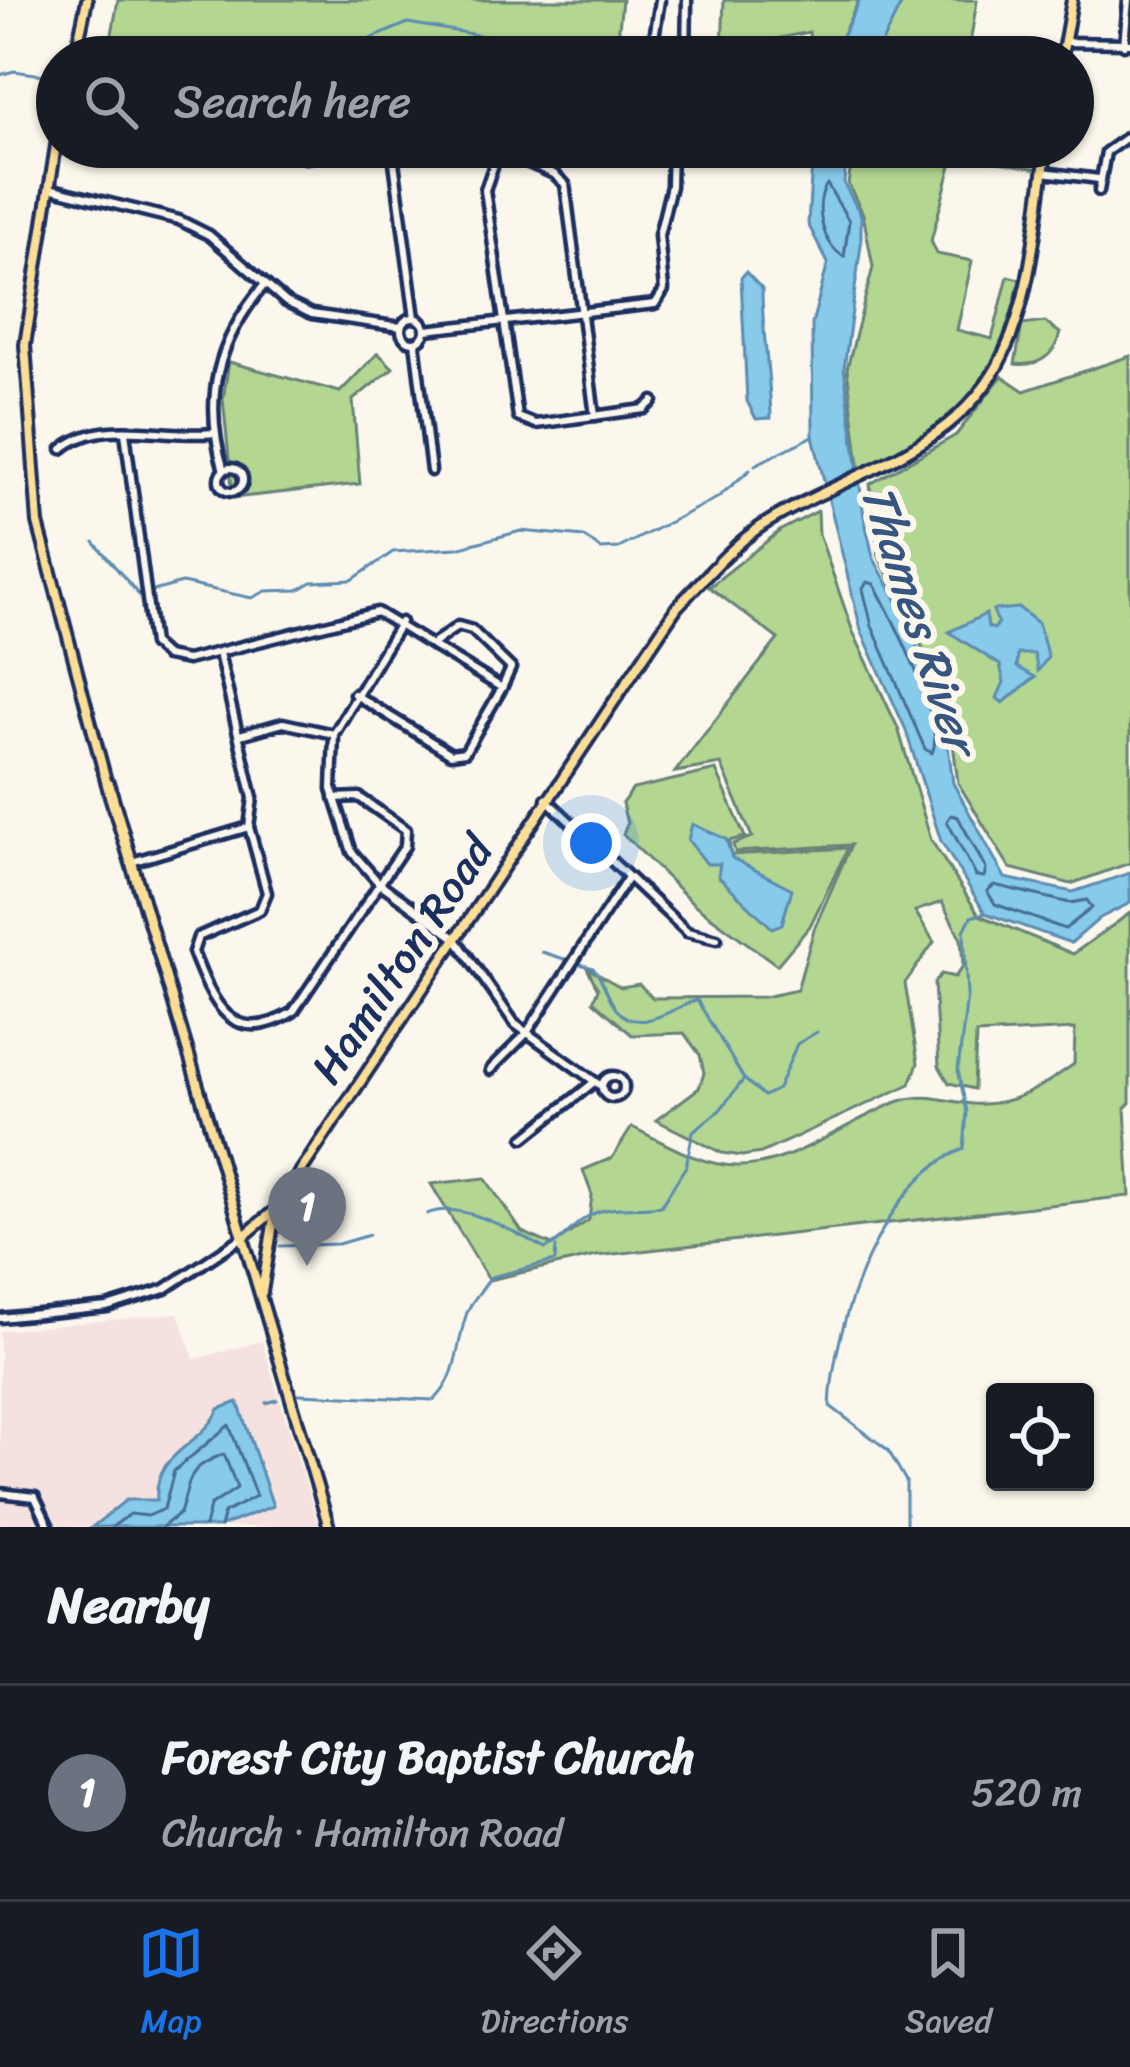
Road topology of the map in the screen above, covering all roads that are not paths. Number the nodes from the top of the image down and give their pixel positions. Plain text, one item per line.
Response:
1 (87, 0) edge
2 (661, 0) edge
3 (687, 0) edge
4 (1072, 0) edge
5 (1128, 0) edge
6 (79, 36) edge
7 (655, 36) edge
8 (686, 36) edge
9 (1065, 36) edge
10 (1094, 43) edge
11 (1127, 44) edge
12 (1130, 135) edge
13 (52, 168) edge
14 (395, 168) edge
15 (490, 168) edge
16 (542, 168) edge
17 (670, 168) edge
18 (1044, 168) edge
19 (1043, 172) junction
20 (1099, 179) junction
21 (49, 188) junction
22 (1099, 190) dead end
23 (265, 284) junction
24 (584, 311) junction
25 (415, 318) junction
26 (501, 322) junction
27 (401, 327) junction
28 (426, 330) junction
29 (415, 342) junction
30 (653, 401) dead end
31 (595, 416) junction
32 (125, 432) junction
33 (214, 433) junction
34 (62, 449) dead end
35 (224, 471) dead end
36 (431, 471) dead end
37 (401, 622) junction
38 (434, 643) junction
39 (219, 653) junction
40 (502, 688) junction
41 (354, 694) junction
42 (334, 734) junction
43 (240, 735) junction
44 (109, 784) junction
45 (334, 798) junction
46 (547, 799) junction
47 (248, 826) junction
48 (135, 861) junction
49 (627, 878) junction
50 (378, 882) junction
51 (454, 938) junction
52 (717, 939) dead end
53 (158, 951) junction
54 (526, 1034) junction
55 (490, 1070) dead end
56 (524, 1138) dead end
57 (275, 1210) junction
58 (243, 1237) junction
59 (261, 1302) junction
60 (0, 1318) edge
61 (0, 1493) edge
62 (49, 1527) edge
63 (329, 1527) edge

1 - 6 main road
2 - 7 street
3 - 8 street
4 - 9 main road
5 - 11 street
10 - 11 street
12 - 20 street
13 - 21 main road
14 - 25 street
15 - 26 street
16 - 24 street
17 - 24 street
18 - 19 main road
19 - 20 street
19 - 46 main road, Hamilton Road
20 - 22 street
21 - 23 street
21 - 44 main road
23 - 27 street
23 - 33 street
24 - 26 street
24 - 31 street
25 - 27 street
25 - 28 street
26 - 28 street
26 - 31 street
27 - 29 street
28 - 29 street
29 - 36 street
30 - 31 street
32 - 33 street
32 - 34 street
32 - 39 street
33 - 35 street
37 - 38 street
37 - 39 street
37 - 41 street
38 - 40 street
38 - 40 street
39 - 43 street
40 - 41 street
41 - 42 street
42 - 43 street
42 - 45 street
43 - 47 street
44 - 48 main road
44 - 53 main road
45 - 50 street
45 - 50 street
46 - 49 street
46 - 51 main road, Hamilton Road
47 - 48 street
47 - 50 street
48 - 53 main road
49 - 52 street
49 - 54 street
50 - 51 street
51 - 54 street
51 - 57 main road, Hamilton Road
53 - 58 main road
54 - 55 street
54 - 56 street
57 - 58 main road, Hamilton Road
57 - 59 main road
58 - 59 main road
58 - 60 street
59 - 63 main road
61 - 62 street

